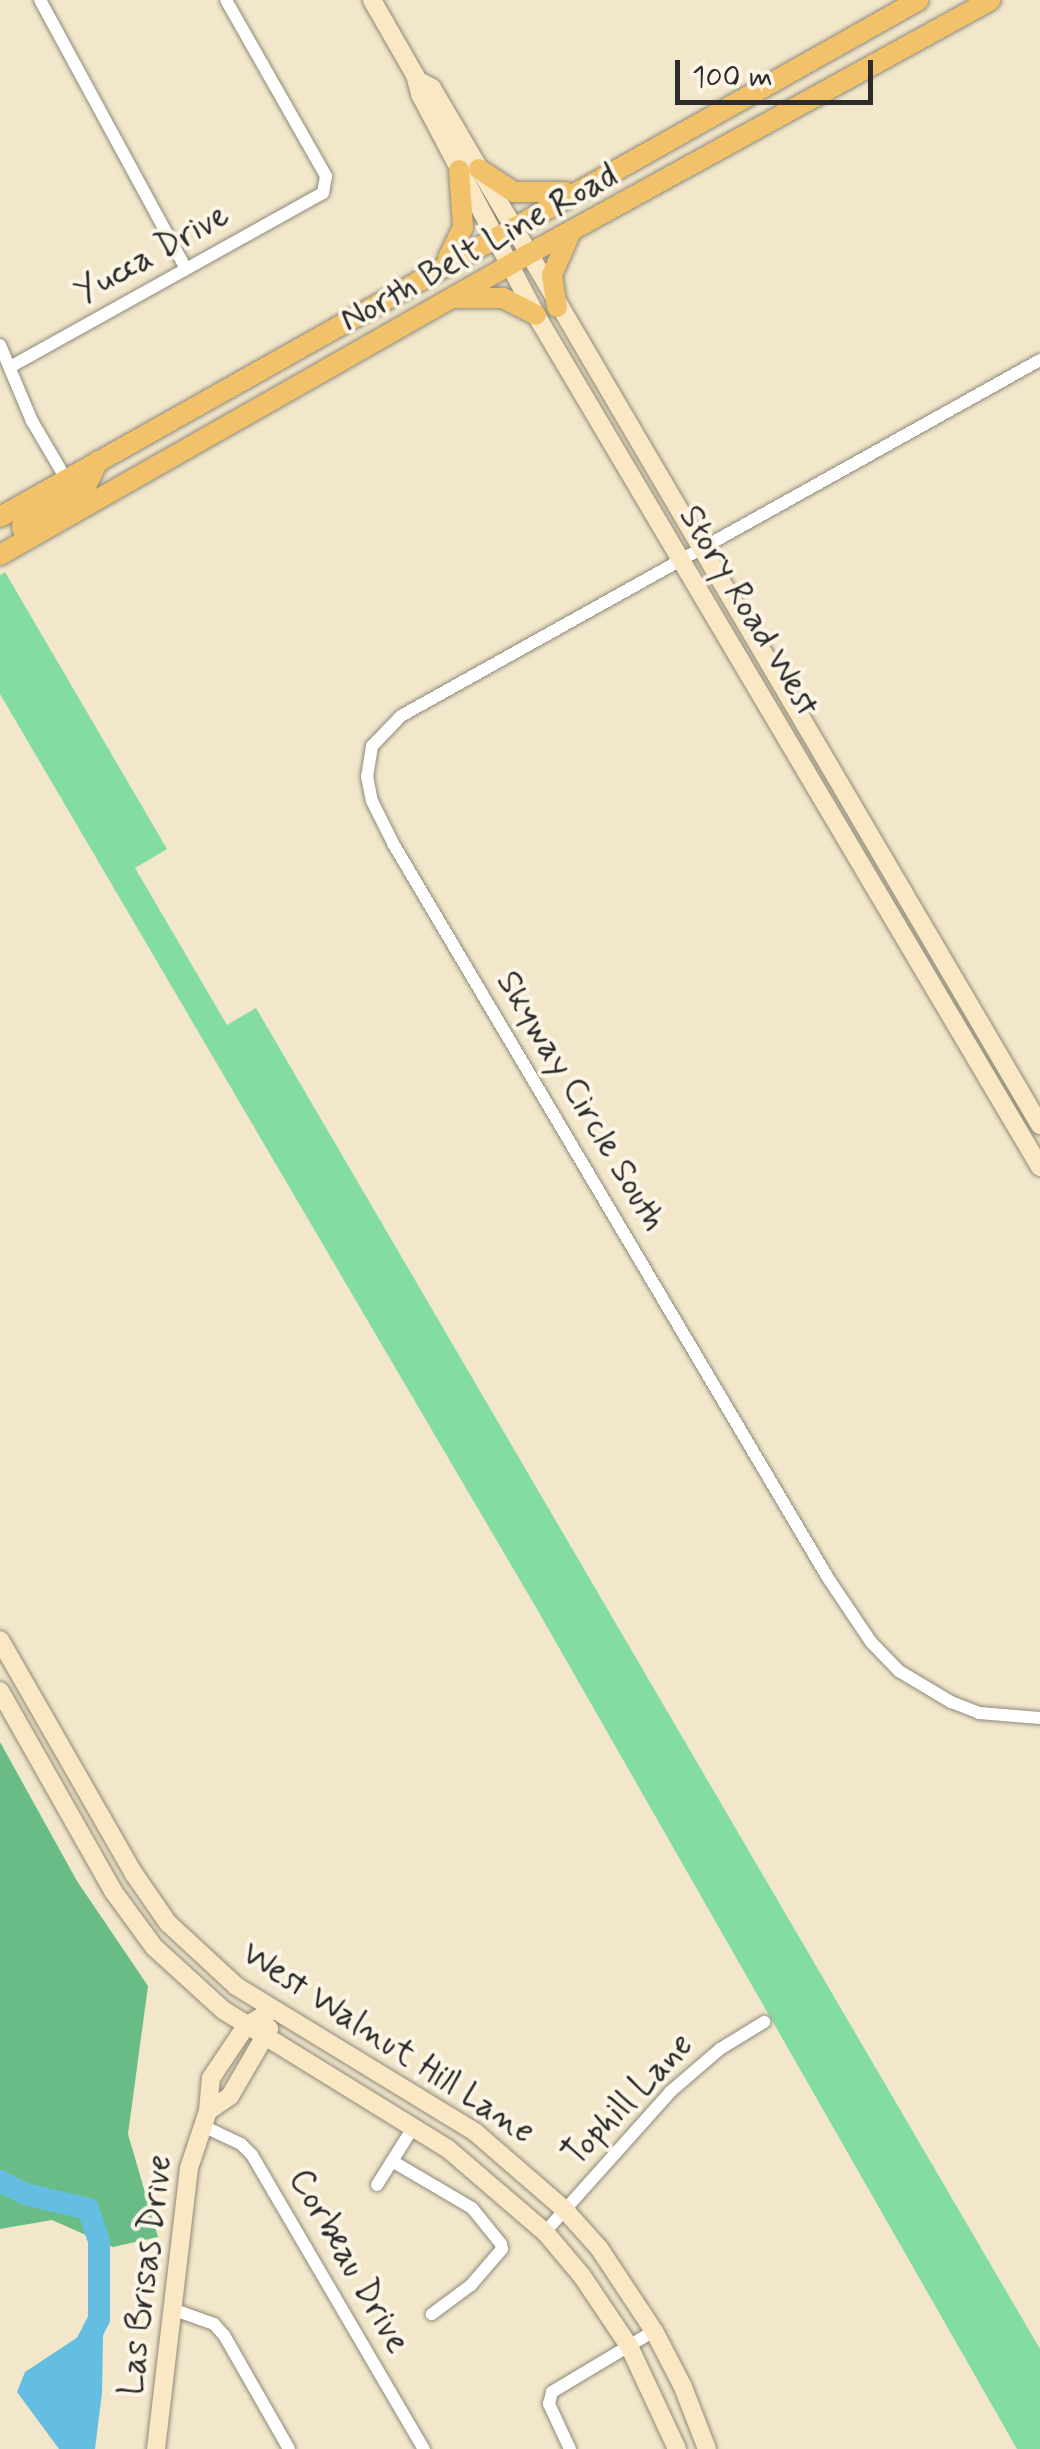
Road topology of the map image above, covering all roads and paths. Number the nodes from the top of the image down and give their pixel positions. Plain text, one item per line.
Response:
1 (40, 0) edge
2 (226, 0) edge
3 (372, 0) edge
4 (919, 0) edge
5 (992, 0) edge
6 (469, 169) junction
7 (585, 184) junction
8 (502, 231) junction
9 (571, 232) junction
10 (518, 260) junction
11 (445, 263) junction
12 (186, 270) junction
13 (450, 298) junction
14 (557, 307) junction
15 (536, 315) junction
16 (0, 345) edge
17 (1040, 360) edge
18 (10, 368) junction
19 (98, 461) junction
20 (66, 479) junction
21 (0, 517) edge
22 (26, 540) junction
23 (700, 549) junction
24 (0, 556) edge
25 (682, 560) junction
26 (1040, 1125) edge
27 (1040, 1167) edge
28 (0, 1640) edge
29 (0, 1691) edge
30 (1040, 1718) edge
31 (273, 2010) junction
32 (764, 2022) dead end
33 (246, 2026) junction
34 (266, 2040) junction
35 (205, 2118) junction
36 (414, 2126) junction
37 (392, 2162) junction
38 (377, 2185) dead end
39 (564, 2209) junction
40 (545, 2232) junction
41 (172, 2309) junction
42 (432, 2314) dead end
43 (654, 2331) junction
44 (630, 2346) junction
45 (156, 2449) edge
46 (289, 2449) edge
47 (424, 2449) edge
48 (570, 2449) edge
49 (677, 2449) edge
50 (707, 2449) edge

1 - 12 street
2 - 12 street, Yucca Drive
3 - 6 street, Story Road West
4 - 7 main road, North Belt Line Road
5 - 9 main road, North Belt Line Road
6 - 7 main road
6 - 8 street, Story Road West
6 - 11 main road
7 - 8 main road, North Belt Line Road
8 - 10 street, Story Road West
8 - 11 main road, North Belt Line Road
9 - 10 main road, North Belt Line Road
9 - 14 main road
10 - 13 main road, North Belt Line Road
10 - 14 street, Story Road West
10 - 15 street, Story Road West
11 - 19 main road, North Belt Line Road
12 - 18 street, Yucca Drive
13 - 15 main road
13 - 22 main road, North Belt Line Road
14 - 23 street, Story Road West
15 - 25 street, Story Road West
16 - 18 street
17 - 23 street, Skyway Circle South
18 - 20 street
19 - 20 main road, North Belt Line Road
19 - 22 main road
20 - 21 main road, North Belt Line Road
22 - 24 main road, North Belt Line Road
23 - 25 street, Skyway Circle South
23 - 26 street, Story Road West
25 - 27 street, Story Road West
25 - 30 street, Skyway Circle South
28 - 31 street, West Walnut Hill Lane
29 - 33 street, West Walnut Hill Lane
31 - 33 street, Las Brisas Drive
31 - 34 street, Las Brisas Drive
31 - 39 street, West Walnut Hill Lane
32 - 39 street, Tophill Lane
33 - 34 street, West Walnut Hill Lane
33 - 35 street, Las Brisas Drive
34 - 35 street, Las Brisas Drive
34 - 36 street, West Walnut Hill Lane
35 - 41 street, Las Brisas Drive
35 - 47 street, Corbeau Drive
36 - 37 street
36 - 40 street, West Walnut Hill Lane
37 - 38 street
37 - 42 street
39 - 40 street, Tophill Lane
39 - 43 street, West Walnut Hill Lane
40 - 44 street, West Walnut Hill Lane
41 - 45 street, Las Brisas Drive
41 - 46 street
43 - 44 street
43 - 50 street, West Walnut Hill Lane
44 - 48 street
44 - 49 street, West Walnut Hill Lane

